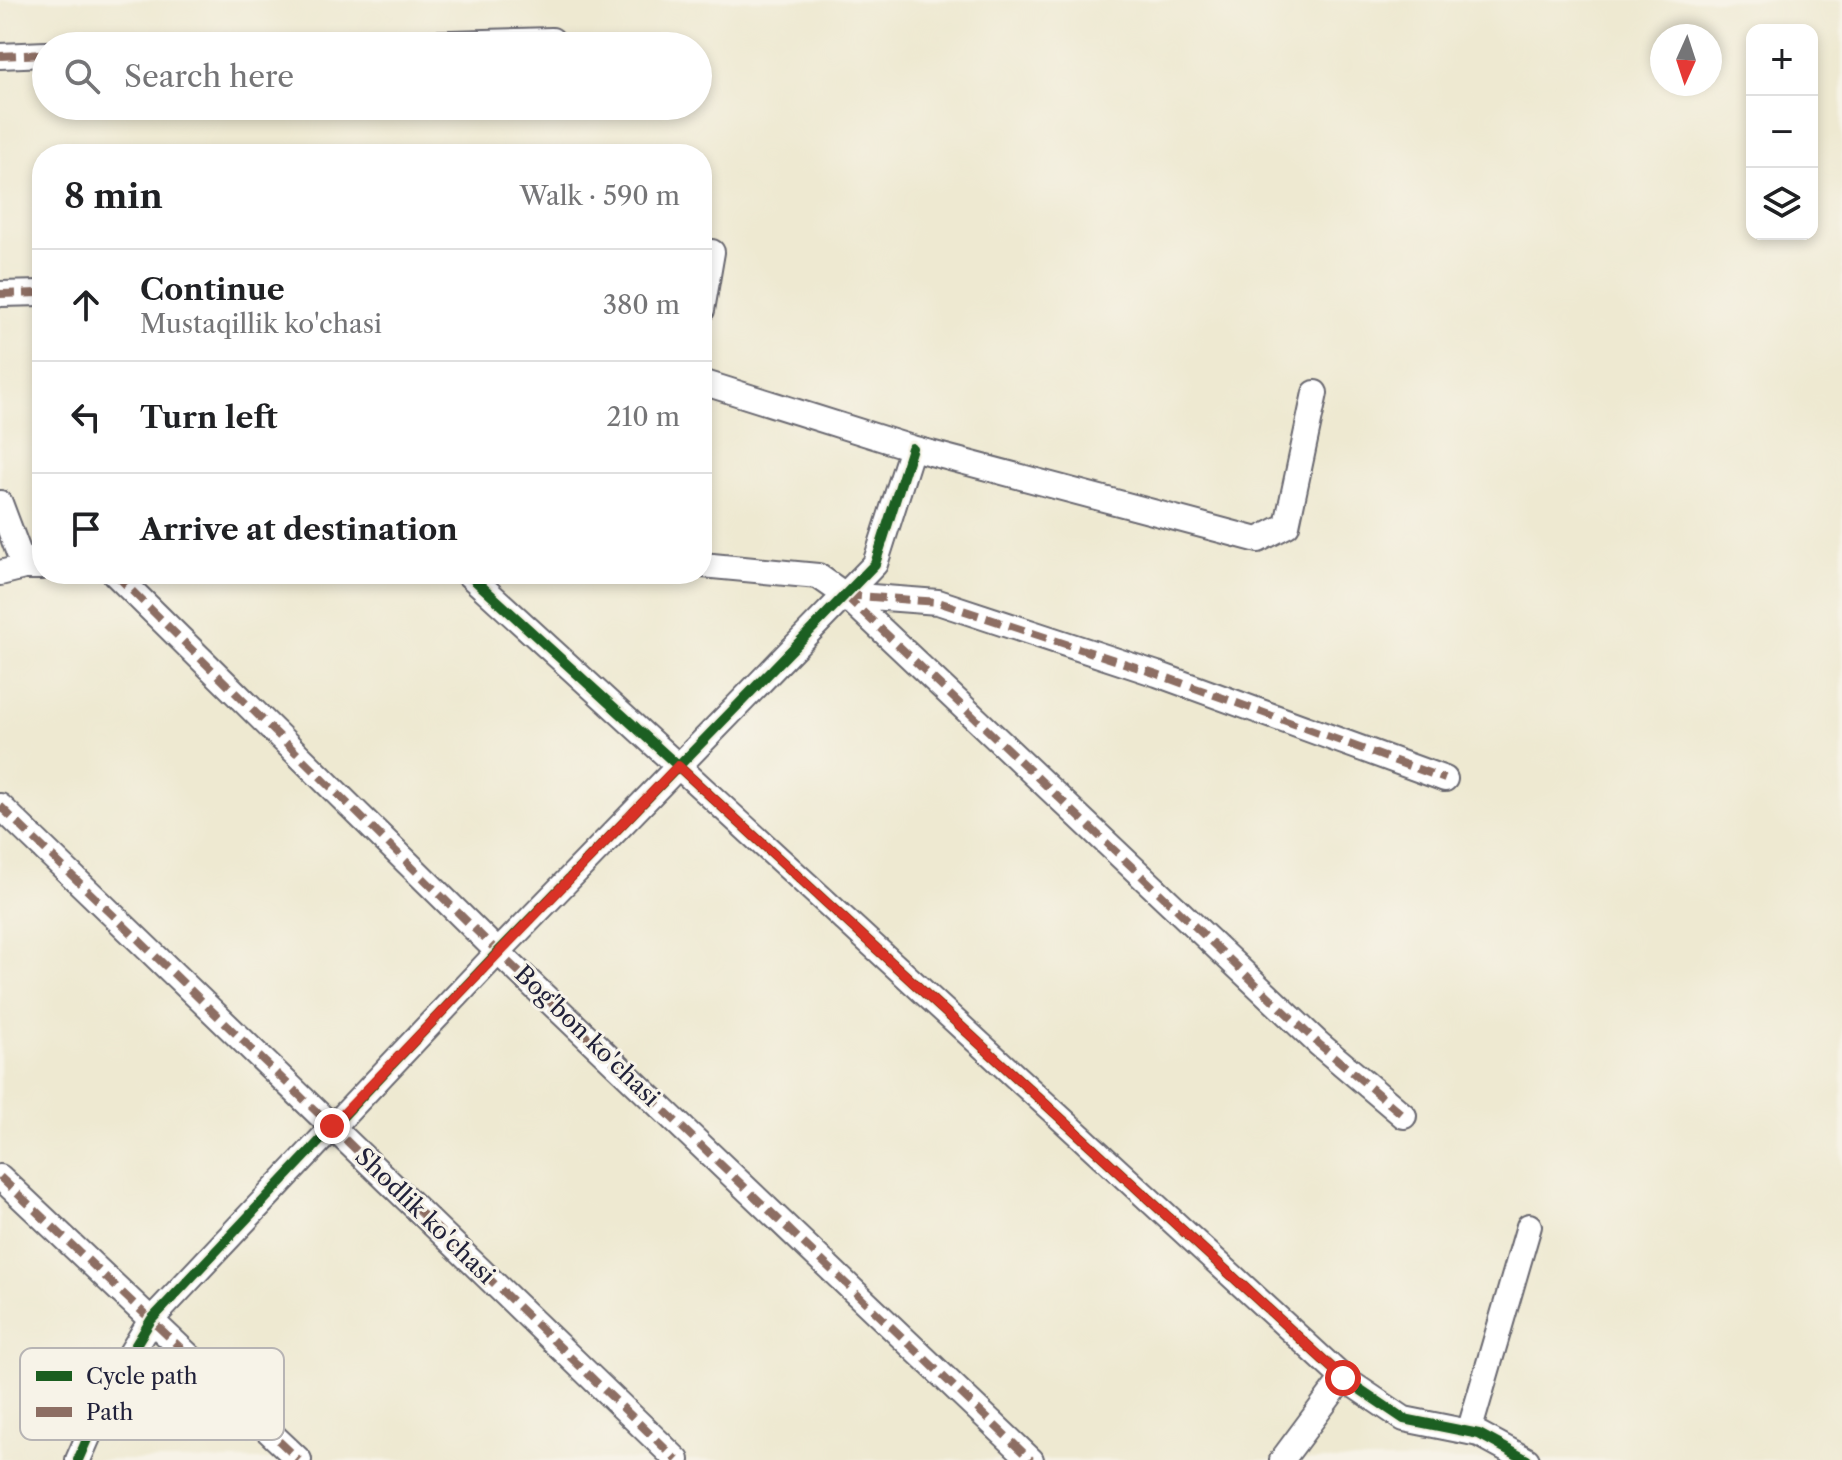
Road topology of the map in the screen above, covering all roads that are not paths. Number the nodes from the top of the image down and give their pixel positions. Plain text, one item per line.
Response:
1 (32, 55) edge
2 (0, 56) edge
3 (32, 293) edge
4 (0, 294) edge
5 (712, 385) edge
6 (1315, 393) dead end
7 (912, 448) junction
8 (0, 503) edge
9 (712, 566) edge
10 (22, 569) edge
11 (125, 584) edge
12 (479, 584) edge
13 (845, 595) junction
14 (678, 766) junction
15 (1445, 779) dead end
16 (0, 806) edge
17 (498, 952) junction
18 (1404, 1116) dead end
19 (332, 1126) junction
20 (0, 1177) edge
21 (1529, 1226) dead end
22 (151, 1320) junction
23 (134, 1348) edge
24 (181, 1348) edge
25 (1343, 1378) junction
26 (1469, 1432) junction
27 (87, 1440) edge
28 (278, 1440) edge
29 (78, 1460) edge
30 (299, 1460) edge
31 (677, 1460) edge
32 (1031, 1460) edge
33 (1282, 1460) edge
34 (1527, 1460) edge

1 - 2 street
3 - 4 street
5 - 7 street
6 - 7 street
7 - 13 street
8 - 10 street
9 - 13 street
11 - 17 street, Bog'bon ko'chasi
12 - 14 street
13 - 14 street
13 - 15 street
13 - 18 street
14 - 17 street
14 - 25 street
16 - 19 street, Shodlik ko'chasi
17 - 19 street
17 - 32 street, Bog'bon ko'chasi
19 - 22 street
19 - 31 street, Shodlik ko'chasi
20 - 22 street
21 - 26 street
22 - 23 street
22 - 24 street
25 - 26 street
25 - 33 street
26 - 34 street
27 - 29 street
28 - 30 street

